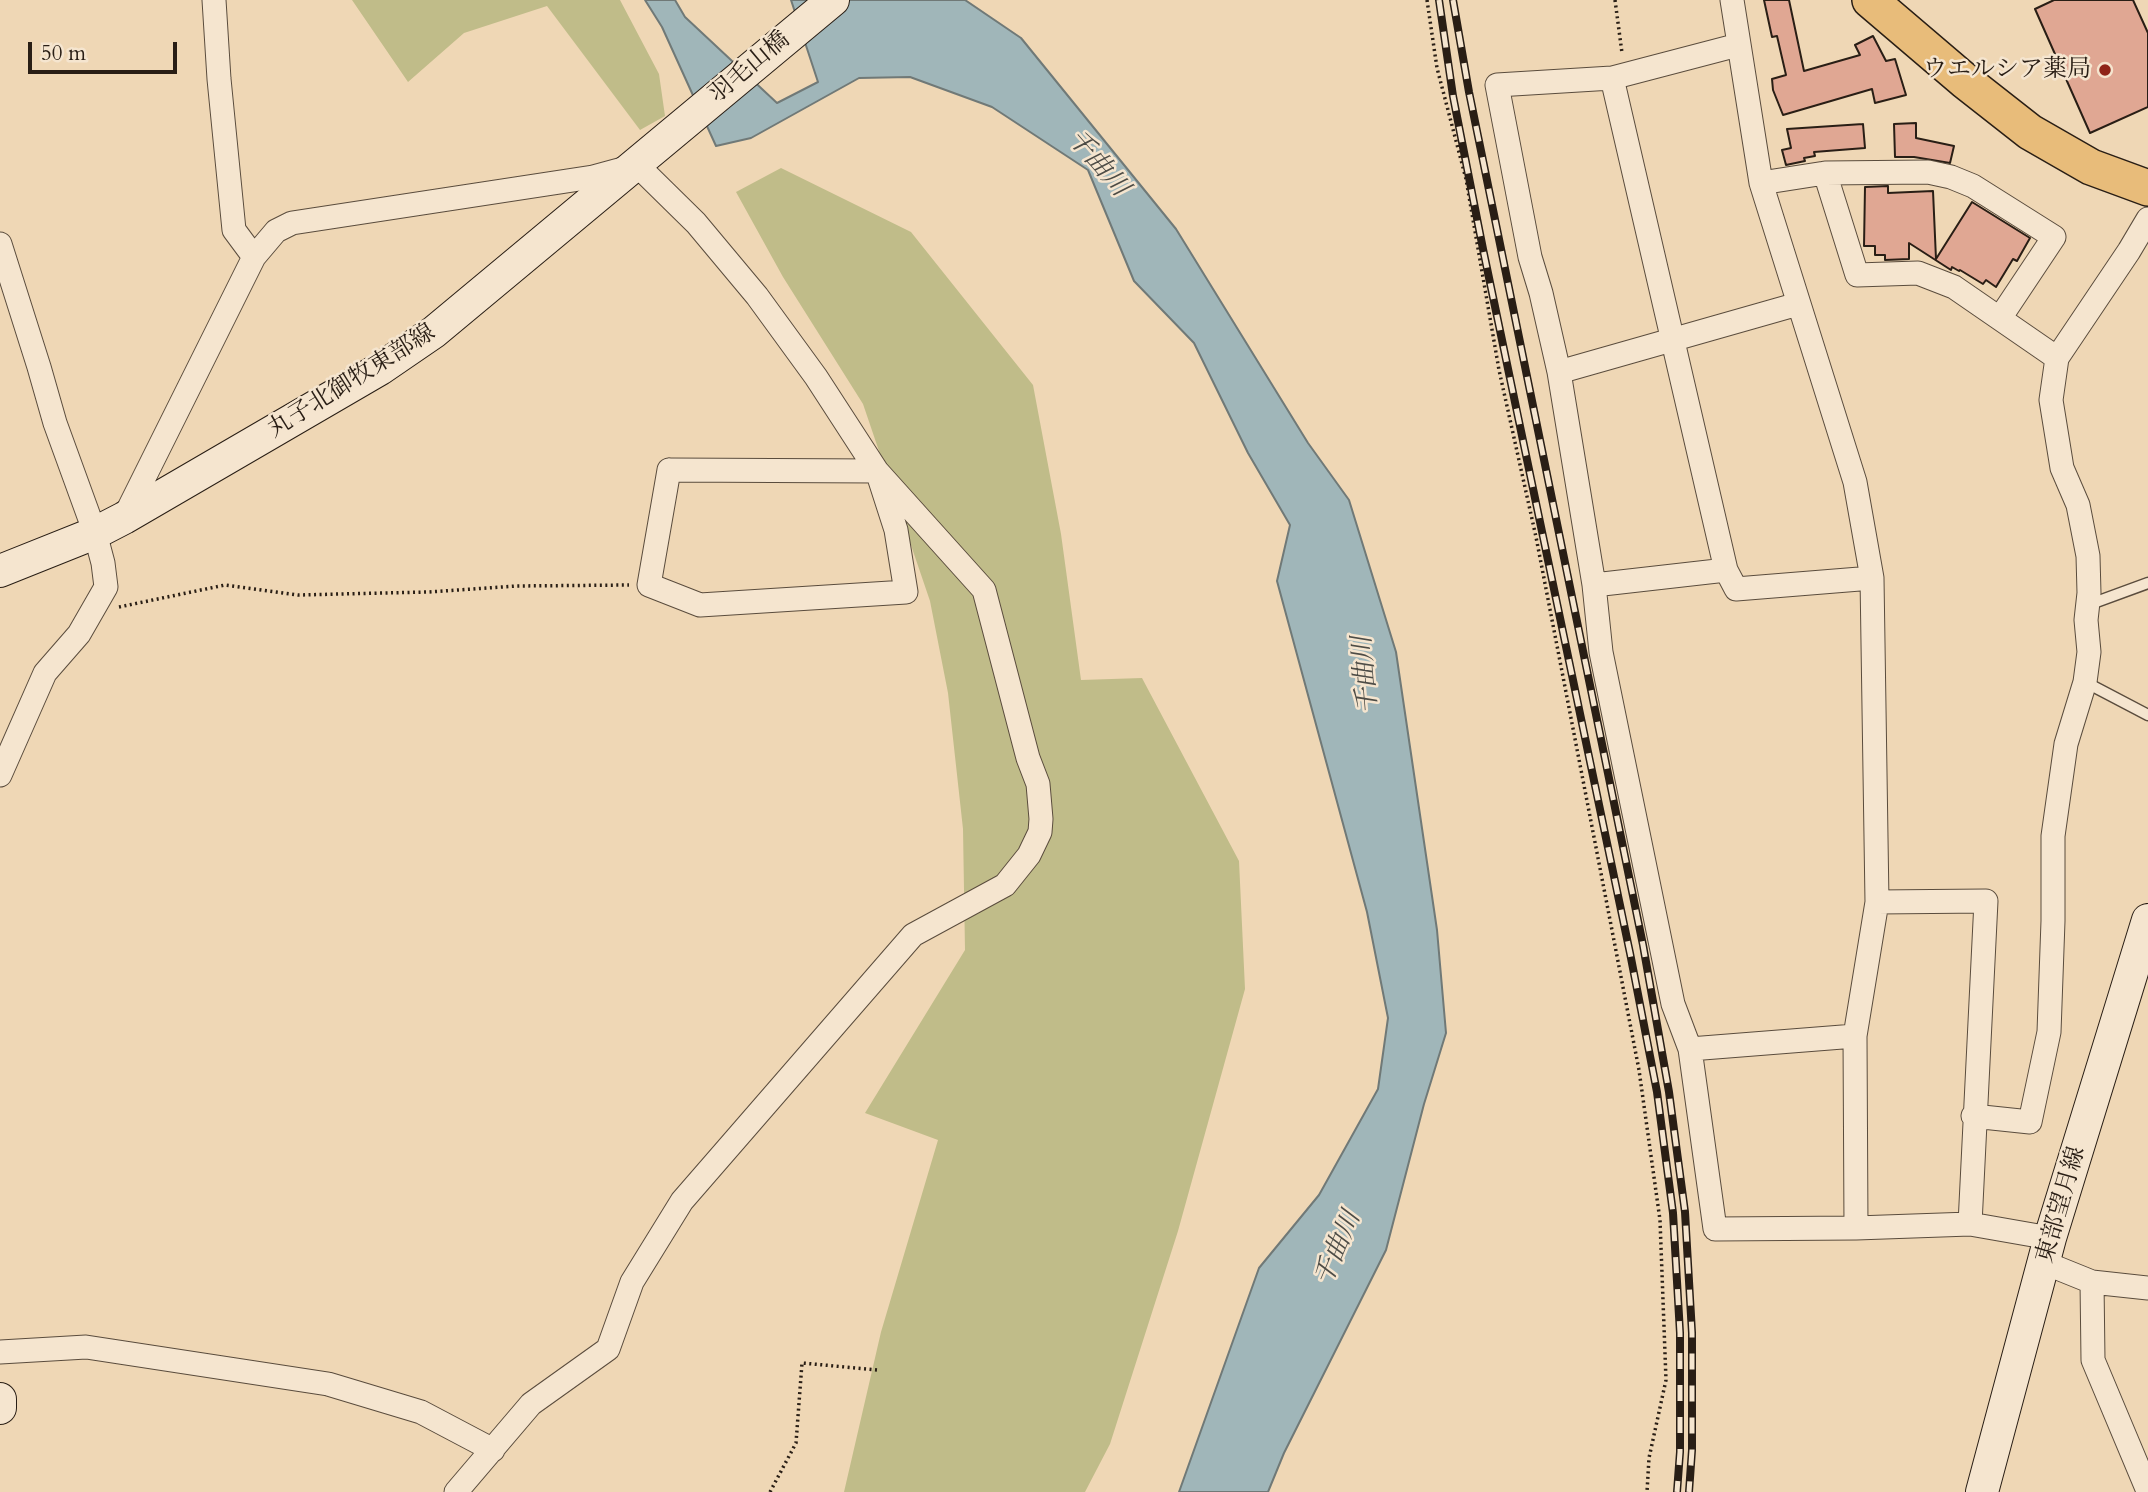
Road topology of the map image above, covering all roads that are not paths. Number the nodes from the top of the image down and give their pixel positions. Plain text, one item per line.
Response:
1 (214, 0) edge
2 (833, 0) edge
3 (1732, 0) edge
4 (1870, 0) edge
5 (1738, 45) junction
6 (1619, 76) junction
7 (668, 137) joint
8 (637, 165) junction
9 (1825, 173) junction
10 (1761, 183) junction
11 (2148, 188) edge
12 (2148, 219) edge
13 (0, 244) edge
14 (254, 257) junction
15 (1798, 304) junction
16 (2000, 318) junction
17 (1672, 339) junction
18 (2057, 358) junction
19 (1559, 372) junction
20 (877, 471) junction
21 (124, 518) junction
22 (95, 533) junction
23 (1726, 570) junction
24 (0, 571) edge
25 (1872, 578) junction
26 (2148, 583) edge
27 (1594, 585) junction
28 (2088, 606) junction
29 (2085, 682) junction
30 (2148, 715) edge
31 (0, 775) edge
32 (1877, 902) junction
33 (2148, 920) edge
34 (1855, 1036) junction
35 (1690, 1049) junction
36 (1973, 1116) junction
37 (1970, 1224) junction
38 (1856, 1228) junction
39 (2048, 1250) junction
40 (2092, 1282) junction
41 (2148, 1288) edge
42 (0, 1352) edge
43 (0, 1399) edge
44 (0, 1408) edge
45 (494, 1450) junction
46 (2148, 1491) edge
47 (456, 1492) edge
48 (1982, 1492) edge

1 - 14 street
2 - 7 main road, 羽毛山橋
3 - 5 street
4 - 11 main road
5 - 6 street
5 - 10 street
6 - 17 street
6 - 19 street
7 - 8 main road, 丸子北御牧東部線
8 - 14 street
8 - 20 street
8 - 21 main road, 丸子北御牧東部線
9 - 10 street
9 - 16 street
9 - 16 street
10 - 15 street
12 - 18 street
13 - 22 street
14 - 21 street
15 - 17 street
15 - 25 street
16 - 18 street
17 - 19 street
17 - 23 street
18 - 28 street
19 - 27 street
20 - 20 street
20 - 45 street
21 - 22 main road, 丸子北御牧東部線
22 - 24 main road, 丸子北御牧東部線
22 - 31 street
23 - 25 street
23 - 27 street
25 - 32 street
26 - 28 lane
27 - 35 street
28 - 29 street
29 - 30 lane
29 - 36 street
32 - 34 street
32 - 36 street
33 - 39 main road, 東部望月線
34 - 35 street
34 - 38 street
35 - 38 street
36 - 37 street
37 - 38 street
37 - 39 street
39 - 40 street
39 - 48 main road, 東部望月線
40 - 41 street
40 - 46 street
42 - 45 street
43 - 44 main road
45 - 47 street

